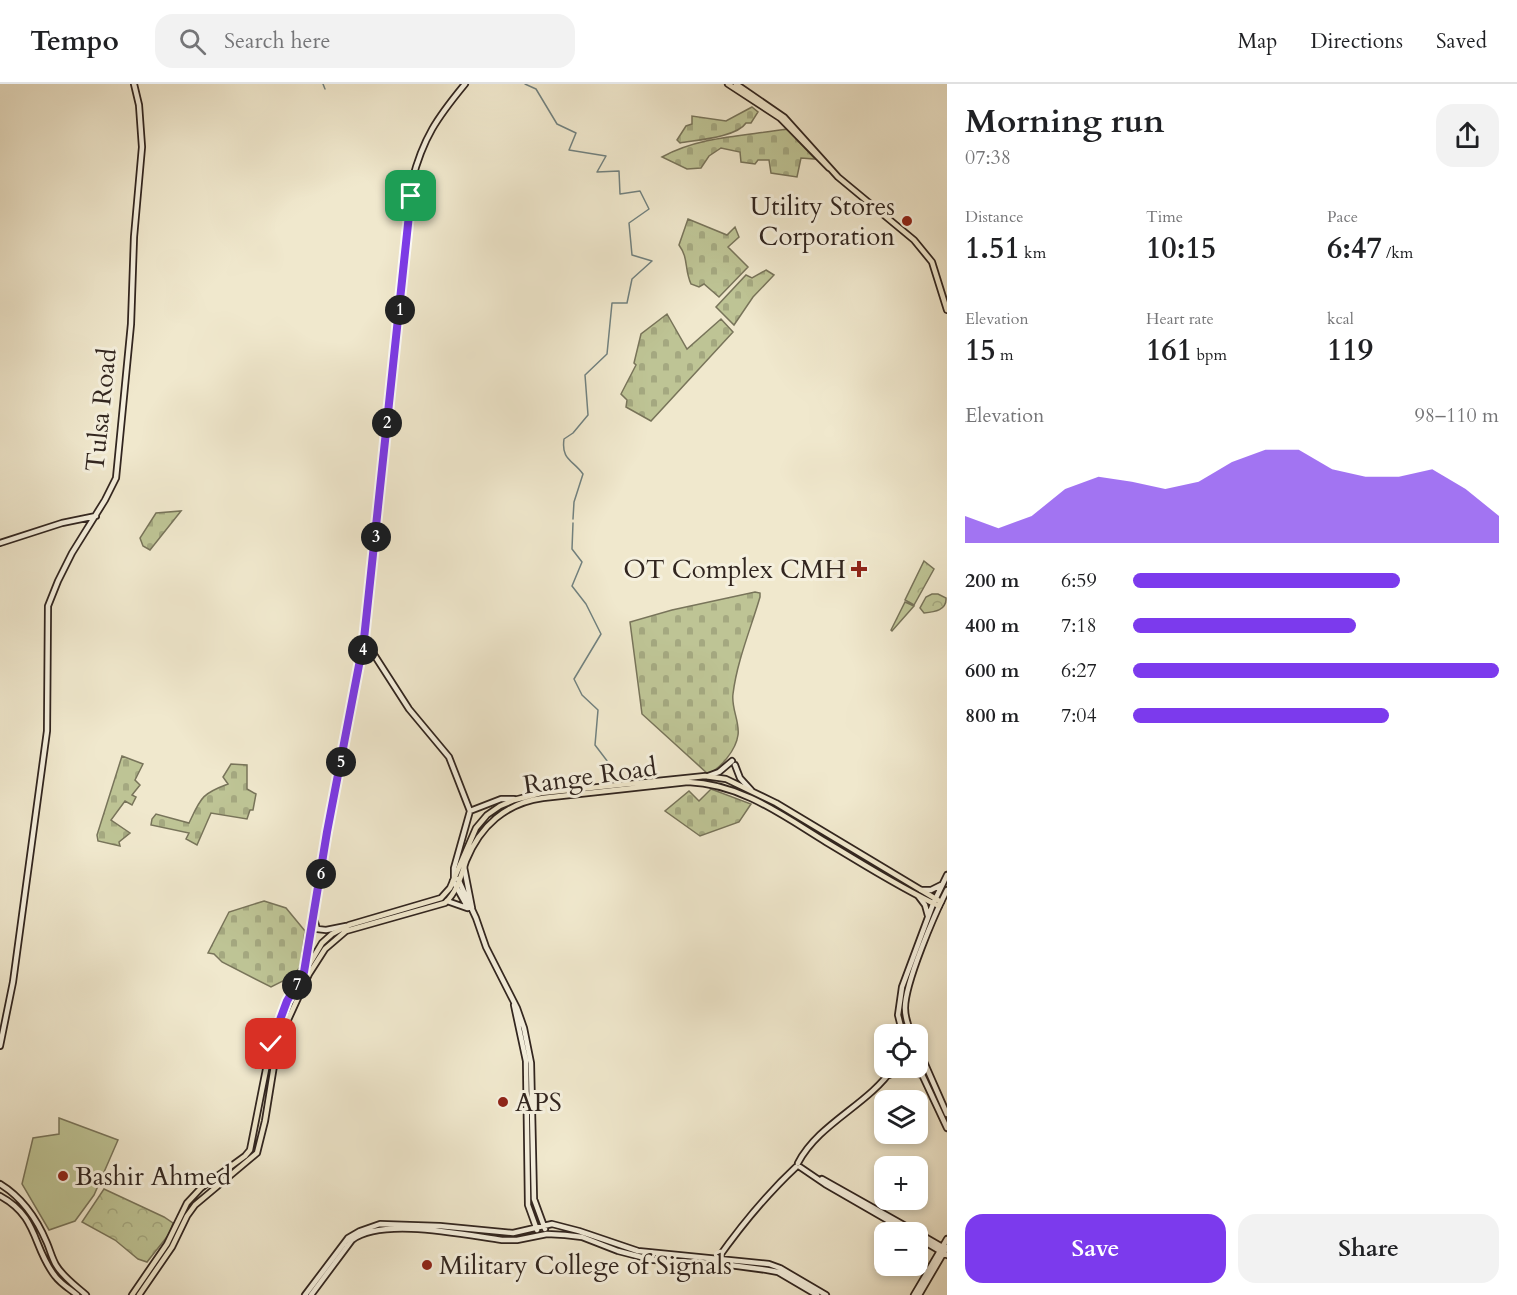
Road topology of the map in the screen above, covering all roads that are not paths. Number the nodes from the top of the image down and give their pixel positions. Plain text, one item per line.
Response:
1 (134, 84) edge
2 (465, 84) edge
3 (728, 84) edge
4 (736, 84) edge
5 (742, 90) junction
6 (947, 310) edge
7 (96, 516) junction
8 (0, 543) edge
9 (364, 639) junction
10 (705, 777) junction
11 (753, 791) junction
12 (514, 800) junction
13 (470, 810) junction
14 (464, 867) junction
15 (947, 875) edge
16 (455, 881) junction
17 (942, 884) junction
18 (456, 888) junction
19 (947, 890) edge
20 (919, 892) junction
21 (447, 901) junction
22 (934, 901) junction
23 (940, 904) junction
24 (470, 909) junction
25 (928, 916) junction
26 (314, 920) junction
27 (349, 925) junction
28 (304, 972) junction
29 (513, 1002) junction
30 (900, 1024) edge
31 (908, 1024) edge
32 (0, 1046) edge
33 (928, 1072) edge
34 (886, 1078) edge
35 (923, 1079) edge
36 (947, 1114) edge
37 (947, 1128) edge
38 (798, 1166) junction
39 (816, 1177) junction
40 (0, 1185) edge
41 (0, 1196) edge
42 (536, 1206) junction
43 (529, 1207) junction
44 (891, 1222) edge
45 (899, 1222) edge
46 (544, 1226) junction
47 (536, 1228) junction
48 (547, 1234) junction
49 (538, 1236) junction
50 (928, 1239) edge
51 (947, 1239) edge
52 (928, 1242) edge
53 (945, 1250) edge
54 (716, 1261) junction
55 (77, 1295) edge
56 (86, 1295) edge
57 (132, 1295) edge
58 (139, 1295) edge
59 (305, 1295) edge
60 (311, 1295) edge
61 (817, 1295) edge
62 (826, 1295) edge
63 (914, 1295) edge
64 (920, 1295) edge

1 - 7 main road, Tulsa Road
2 - 9 main road
3 - 5 main road
4 - 5 main road
5 - 6 main road
7 - 8 main road
7 - 32 main road, Tulsa Road
9 - 13 main road
9 - 26 main road
10 - 11 main road
10 - 11 main road
10 - 12 main road
11 - 20 main road
12 - 13 main road
12 - 16 main road
13 - 16 main road
14 - 16 main road, Range Road
14 - 20 main road, Range Road
14 - 24 main road
15 - 17 main road
16 - 18 main road
16 - 24 main road
16 - 27 main road
17 - 20 main road
17 - 22 main road
18 - 21 main road
18 - 24 main road
19 - 23 main road
20 - 22 main road
20 - 25 main road
21 - 24 main road
21 - 58 main road
22 - 23 main road
22 - 25 main road
23 - 31 main road
24 - 29 main road
25 - 30 main road
26 - 27 main road
26 - 28 main road
27 - 28 main road
28 - 57 main road
29 - 42 main road
29 - 43 main road
33 - 36 main road
34 - 38 main road
35 - 37 main road
38 - 39 main road
38 - 54 main road
39 - 44 main road
39 - 45 main road
40 - 56 main road
41 - 55 main road
42 - 43 main road
42 - 46 main road
43 - 47 main road
46 - 47 main road
46 - 48 main road
46 - 54 main road
47 - 49 main road
47 - 59 main road
48 - 49 main road
48 - 54 main road
49 - 60 main road
50 - 53 main road
51 - 53 main road
52 - 53 main road
53 - 63 main road
53 - 64 main road
54 - 61 main road
54 - 62 main road

